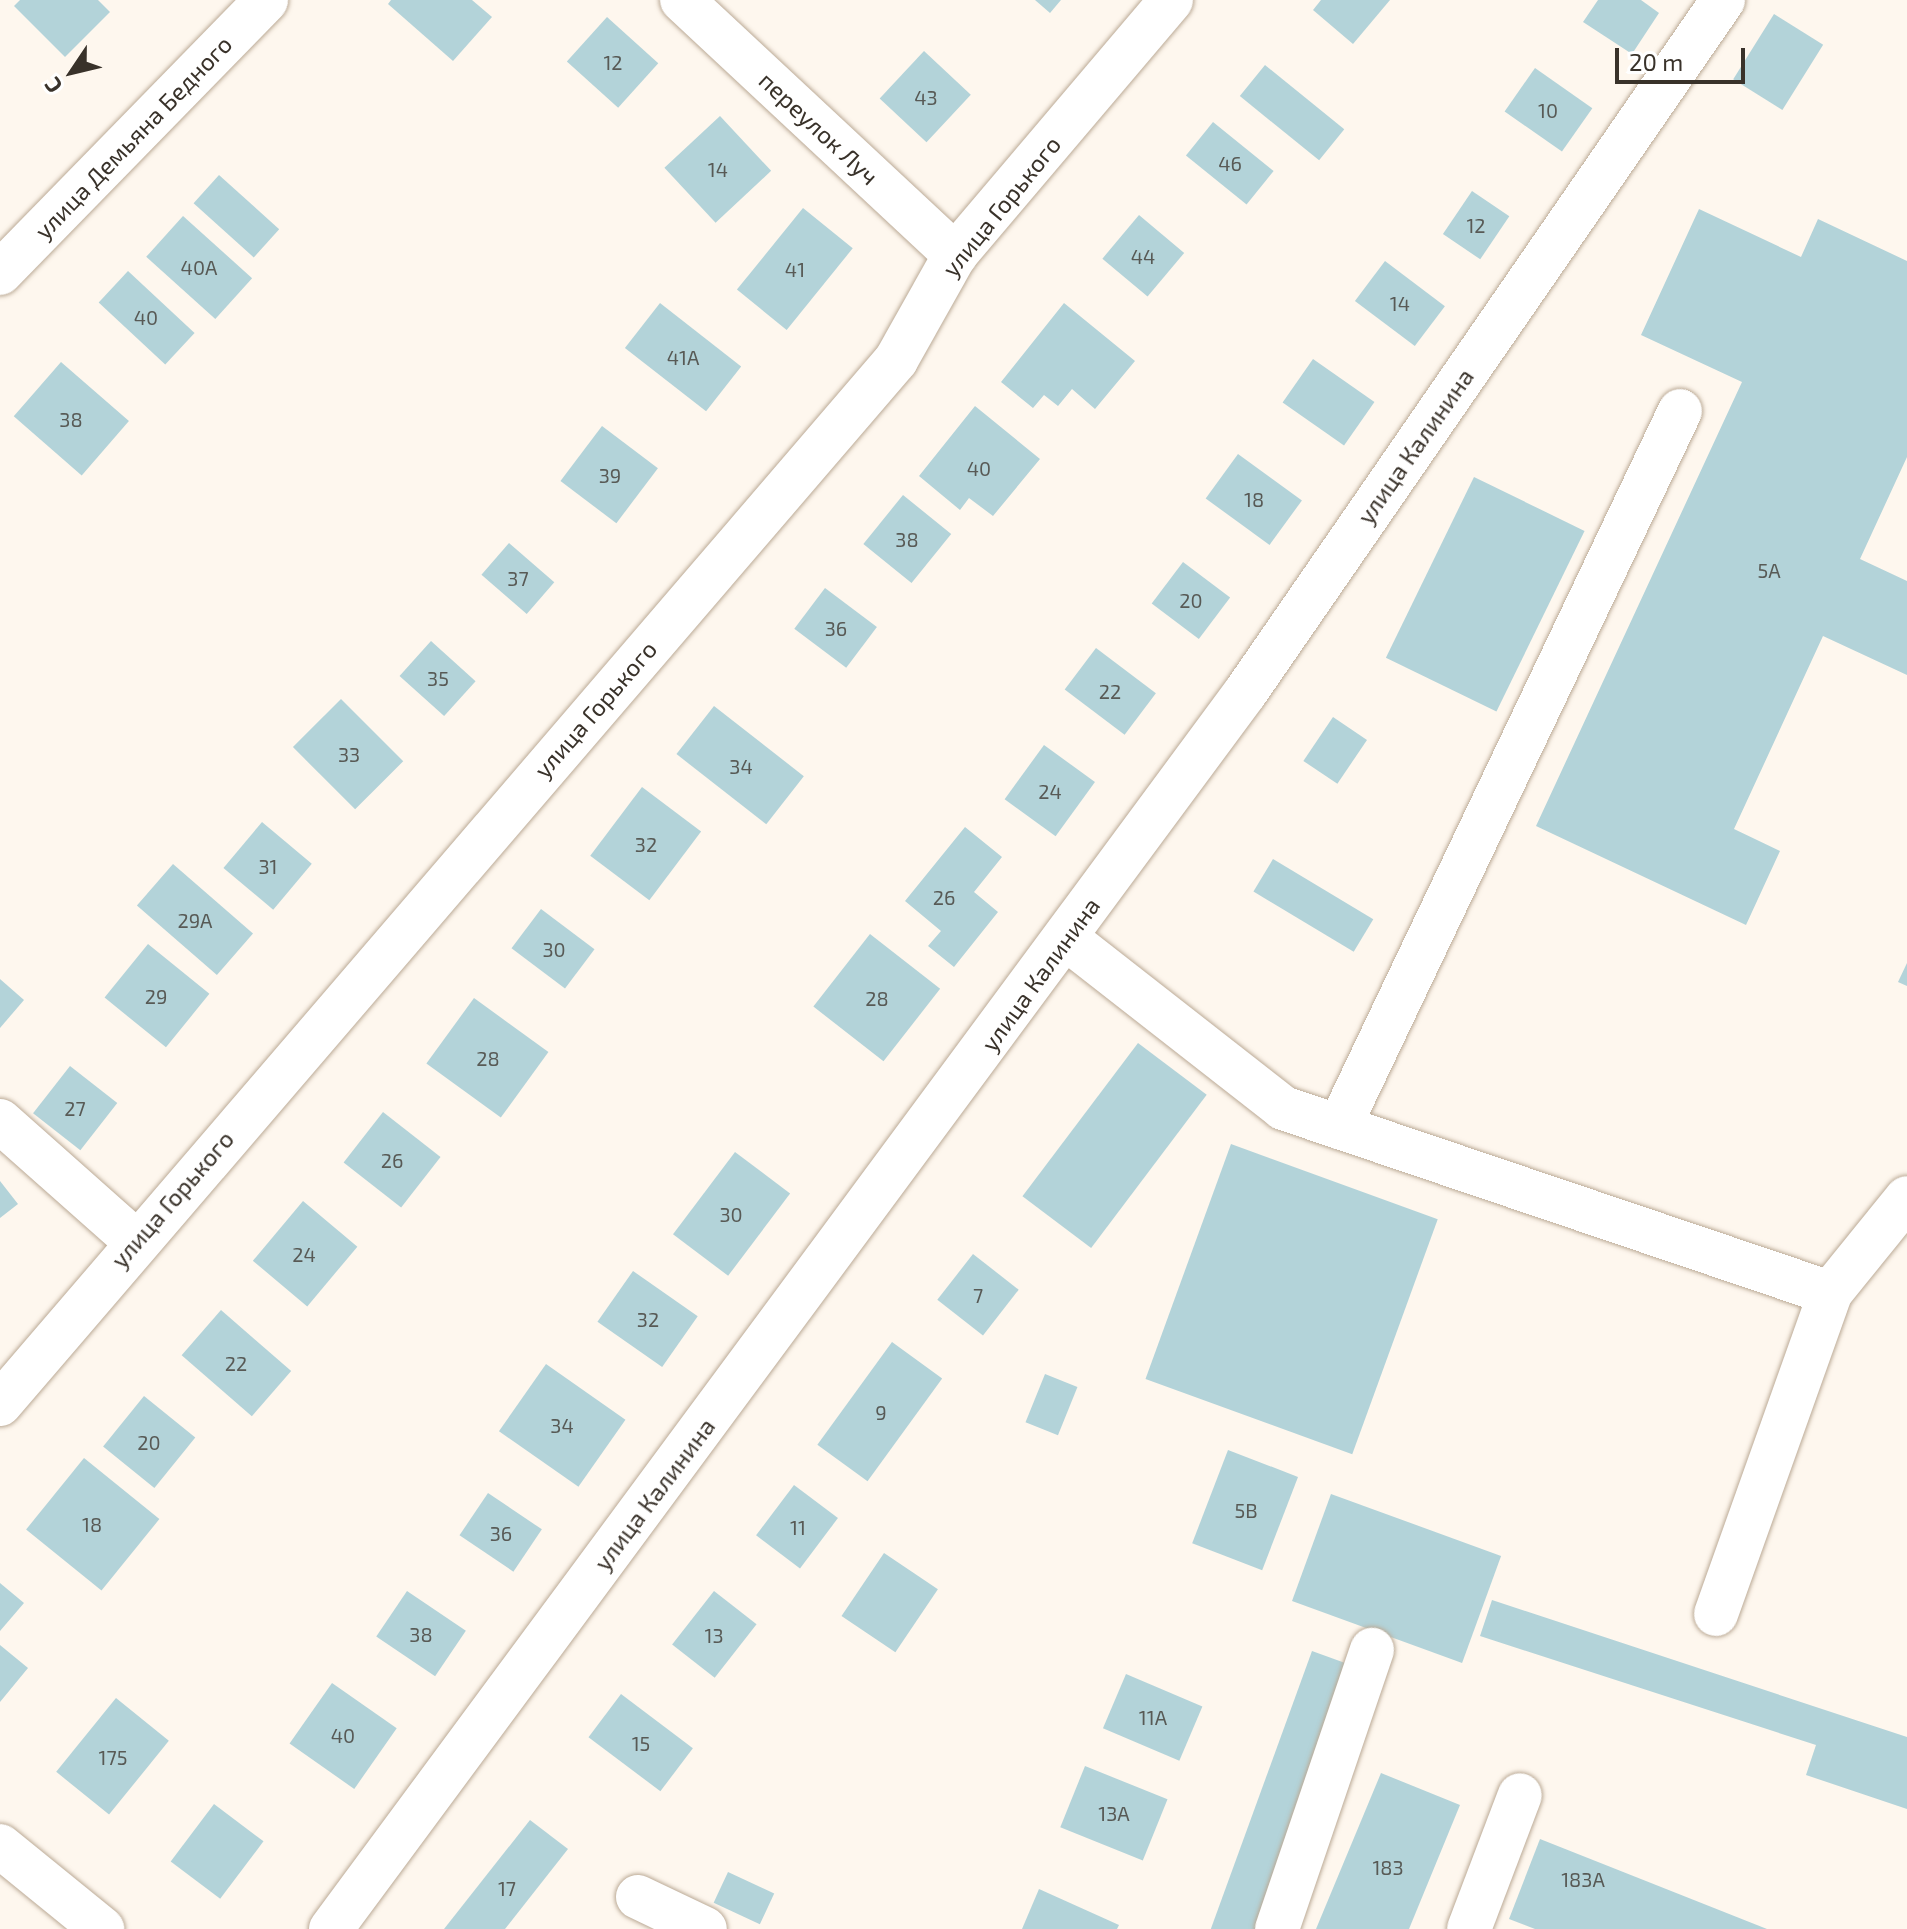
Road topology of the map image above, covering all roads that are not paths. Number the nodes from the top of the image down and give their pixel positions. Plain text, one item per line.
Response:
1 (266, 0) edge
2 (682, 0) edge
3 (1171, 0) edge
4 (1723, 0) edge
5 (955, 255) junction
6 (0, 273) edge
7 (1680, 411) dead end
8 (1067, 939) junction
9 (0, 1121) edge
10 (1339, 1127) junction
11 (1907, 1198) edge
12 (135, 1241) junction
13 (1830, 1293) junction
14 (0, 1404) edge
15 (1716, 1614) dead end
16 (1372, 1650) dead end
17 (1520, 1795) dead end
18 (0, 1846) edge
19 (638, 1897) dead end
20 (102, 1929) edge
21 (331, 1929) edge
22 (705, 1929) edge
23 (1277, 1929) edge
24 (1469, 1929) edge

1 - 6 street, улица Демьяна Бедного
2 - 5 street, переулок Луч
3 - 5 street, улица Горького
4 - 8 street, улица Калинина
5 - 12 street, улица Горького
7 - 10 street
8 - 10 street
8 - 21 street, улица Калинина
9 - 12 street
10 - 13 street
11 - 13 street
12 - 14 street, улица Горького
13 - 15 street
16 - 23 street
17 - 24 street
18 - 20 street
19 - 22 street

